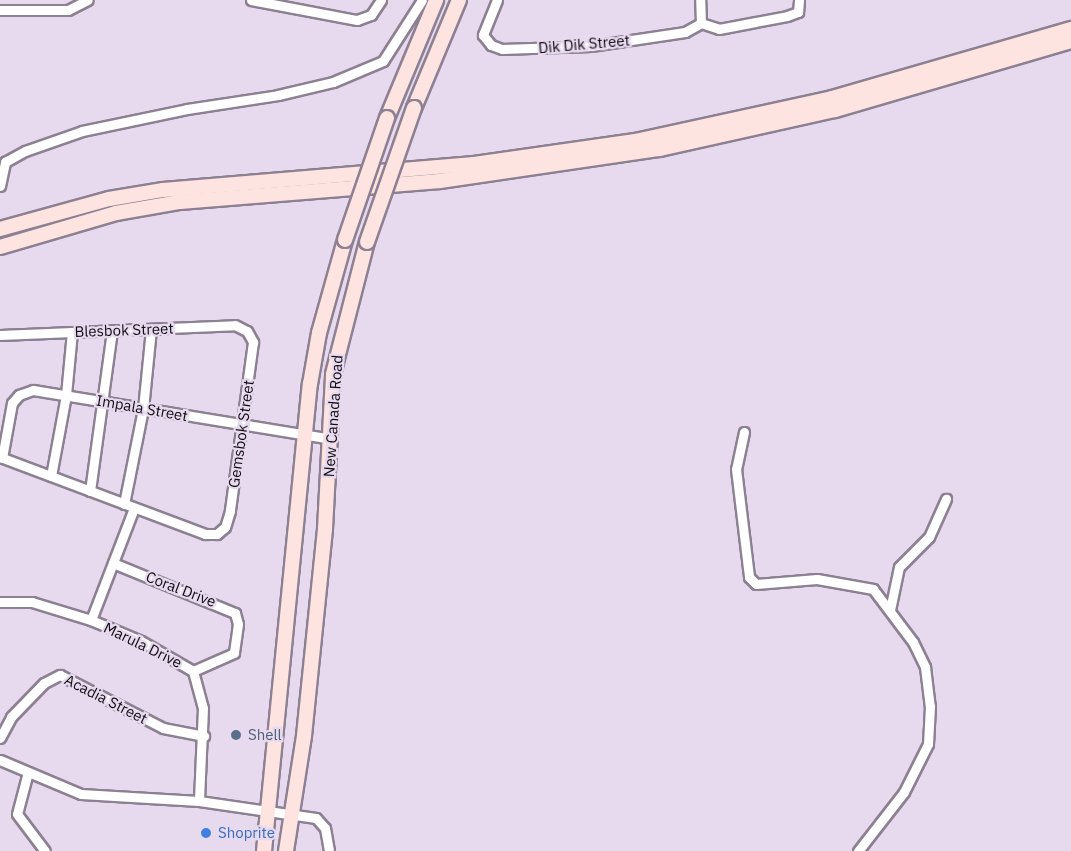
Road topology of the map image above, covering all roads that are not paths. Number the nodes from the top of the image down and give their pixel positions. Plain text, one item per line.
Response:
1 (88, 0) edge
2 (251, 0) edge
3 (312, 0) edge
4 (381, 0) edge
5 (422, 0) edge
6 (436, 0) edge
7 (459, 0) edge
8 (497, 0) edge
9 (700, 0) edge
10 (799, 0) edge
11 (0, 10) edge
12 (309, 11) junction
13 (701, 23) junction
14 (1071, 29) edge
15 (1071, 41) edge
16 (0, 186) edge
17 (0, 229) edge
18 (0, 247) edge
19 (151, 329) junction
20 (112, 330) junction
21 (247, 331) joint
22 (72, 332) junction
23 (0, 335) edge
24 (66, 395) junction
25 (104, 402) junction
26 (143, 409) junction
27 (244, 426) junction
28 (744, 432) dead end
29 (303, 436) junction
30 (332, 439) junction
31 (1, 457) edge
32 (51, 476) junction
33 (90, 491) junction
34 (946, 500) dead end
35 (124, 504) junction
36 (134, 508) junction
37 (113, 563) junction
38 (0, 602) edge
39 (890, 610) junction
40 (91, 620) junction
41 (193, 671) junction
42 (204, 736) junction
43 (0, 738) edge
44 (0, 760) edge
45 (28, 772) junction
46 (199, 801) junction
47 (268, 809) junction
48 (291, 813) junction
49 (45, 851) edge
50 (264, 851) edge
51 (286, 851) edge
52 (329, 851) edge
53 (858, 851) edge

1 - 11 street
2 - 12 street
3 - 12 street
4 - 12 street
5 - 16 street
6 - 29 main road, New Canada Road, bridge
7 - 30 main road, New Canada Road, bridge
8 - 13 street, Dik Dik Street
9 - 13 street
10 - 13 street
14 - 17 main road
15 - 18 main road
19 - 20 street, Blesbok Street
19 - 21 street, Blesbok Street
19 - 26 street
20 - 22 street, Blesbok Street
20 - 25 street
21 - 27 street, Gemsbok Street
22 - 23 street, Blesbok Street
22 - 24 street
24 - 25 street, Impala Street
24 - 31 street, Impala Street
24 - 32 street
25 - 26 street, Impala Street
25 - 33 street
26 - 27 street, Impala Street
26 - 35 street
27 - 29 street, Impala Street
27 - 36 street, Gemsbok Street
28 - 39 street
29 - 30 street, Impala Street
29 - 47 main road, New Canada Road
30 - 48 main road, New Canada Road
31 - 32 street
32 - 33 street
33 - 35 street
34 - 39 street
35 - 36 street
36 - 37 street
37 - 40 street
37 - 41 street, Coral Drive
38 - 40 street, Marula Drive
39 - 53 street
40 - 41 street, Marula Drive
41 - 42 street, Marula Drive
42 - 43 street, Acadia Street
42 - 46 street, Marula Drive
44 - 45 street
45 - 46 street
45 - 49 street
46 - 47 street
47 - 48 street
47 - 50 main road, New Canada Road
48 - 51 main road, New Canada Road
48 - 52 street

